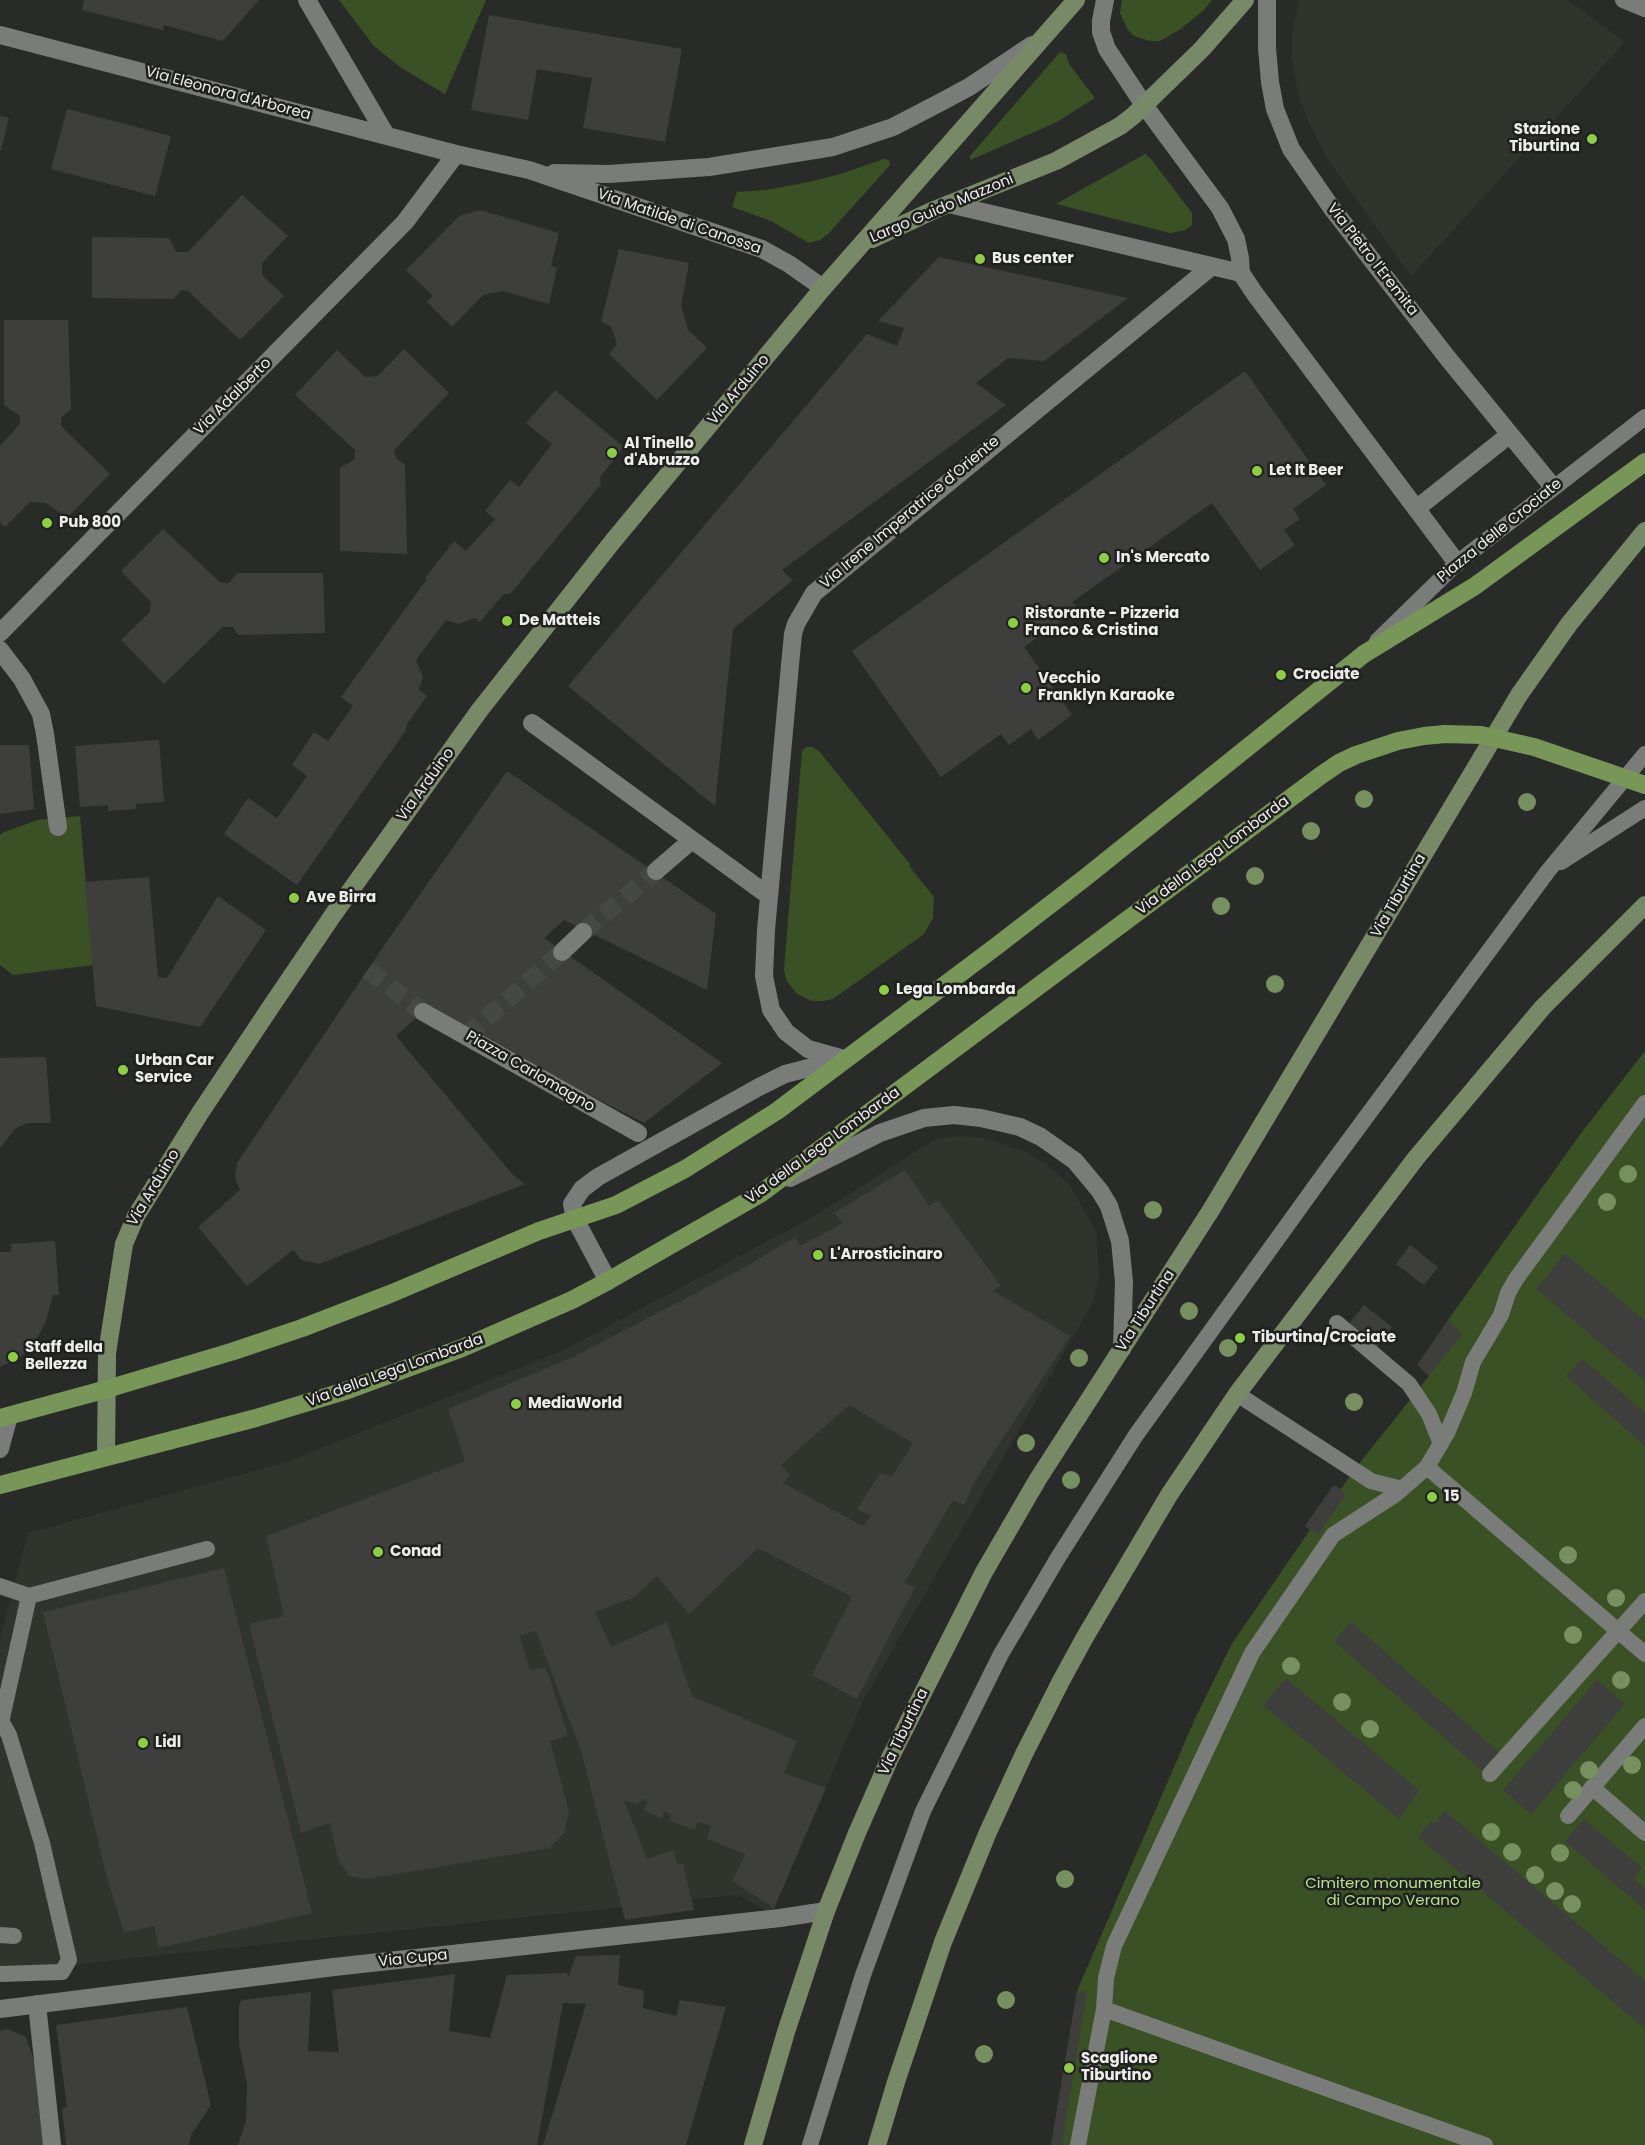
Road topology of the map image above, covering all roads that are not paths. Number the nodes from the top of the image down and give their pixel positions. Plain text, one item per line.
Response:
1 (307, 0) edge
2 (1076, 0) edge
3 (1105, 0) edge
4 (1245, 0) edge
5 (1267, 0) edge
6 (1624, 0) edge
7 (1645, 9) edge
8 (0, 35) edge
9 (1043, 37) junction
10 (1144, 105) junction
11 (386, 135) junction
12 (456, 153) junction
13 (529, 170) junction
14 (950, 204) junction
15 (863, 243) junction
16 (1212, 266) junction
17 (1241, 273) junction
18 (823, 288) junction
19 (1645, 417) edge
20 (1509, 435) junction
21 (1645, 462) edge
22 (1553, 487) junction
23 (1416, 509) junction
24 (1645, 531) edge
25 (1457, 563) junction
26 (0, 633) edge
27 (0, 650) edge
28 (1364, 654) junction
29 (532, 723) dead end
30 (1644, 754) edge
31 (1645, 785) edge
32 (1645, 808) edge
33 (58, 827) dead end
34 (692, 840) junction
35 (656, 871) tunnel mouth
36 (1548, 871) junction
37 (769, 896) junction
38 (1645, 905) edge
39 (584, 932) tunnel mouth
40 (562, 952) tunnel mouth
41 (423, 1012) tunnel mouth
42 (844, 1059) junction
43 (1645, 1103) edge
44 (638, 1133) dead end
45 (760, 1194) junction
46 (575, 1219) junction
47 (608, 1281) junction
48 (1337, 1323) dead end
49 (1122, 1349) junction
50 (107, 1389) junction
51 (1237, 1394) junction
52 (4, 1417) edge
53 (1441, 1444) junction
54 (0, 1449) edge
55 (106, 1457) junction
56 (1427, 1467) junction
57 (0, 1485) edge
58 (1402, 1489) junction
59 (207, 1549) dead end
60 (0, 1586) edge
61 (29, 1596) junction
62 (1645, 1601) edge
63 (1618, 1631) junction
64 (1645, 1654) edge
65 (1, 1722) edge
66 (1645, 1726) edge
67 (1490, 1774) dead end
68 (1592, 1787) junction
69 (1568, 1816) dead end
70 (1645, 1833) edge
71 (826, 1911) junction
72 (0, 1974) edge
73 (37, 2004) junction
74 (0, 2008) edge
75 (1104, 2009) junction
76 (52, 2145) edge
77 (753, 2145) edge
78 (810, 2145) edge
79 (877, 2145) edge
80 (1078, 2145) edge
81 (1485, 2145) edge

1 - 11 street
2 - 9 main road, Largo Guido Mazzoni
3 - 10 street
4 - 10 main road, Largo Guido Mazzoni
5 - 20 street, Via Pietro l'Eremita
6 - 7 lane
8 - 11 street, Via Eleonora d'Arborea
9 - 13 street, Via Matilde di Canossa
9 - 15 main road, Largo Guido Mazzoni
10 - 14 main road, Largo Guido Mazzoni
10 - 17 street
11 - 12 street, Via Eleonora d'Arborea
12 - 13 street, Via Matilde di Canossa
12 - 26 street, Via Adalberto
13 - 18 street, Via Matilde di Canossa
14 - 15 main road, Largo Guido Mazzoni
14 - 16 street
15 - 18 main road, Via Arduino
16 - 17 street
16 - 37 street, Via Irene Imperatrice d'Oriente
17 - 23 street
18 - 50 main road, Via Arduino
19 - 22 lane, Piazza delle Crociate
20 - 22 street, Via Pietro l'Eremita
20 - 23 street
21 - 28 main road, Piazza delle Crociate
22 - 25 lane, Piazza delle Crociate
23 - 25 street
24 - 49 main road, Via Tiburtina
25 - 28 lane, Piazza delle Crociate
27 - 33 street
28 - 42 main road, Piazza delle Crociate
29 - 34 street
30 - 36 lane
31 - 45 main road, Via della Lega Lombarda
32 - 36 lane
34 - 35 street
34 - 37 street
36 - 78 lane
37 - 42 street, Via Irene Imperatrice d'Oriente
38 - 51 main road
39 - 40 street
41 - 44 street, Piazza Carlomagno
42 - 46 main road
42 - 46 street
43 - 53 lane
45 - 47 main road, Via della Lega Lombarda
45 - 49 street
46 - 47 street
46 - 50 main road
47 - 55 main road, Via della Lega Lombarda
48 - 53 lane
49 - 71 main road, Via Tiburtina
50 - 52 main road
50 - 55 main road
51 - 58 lane
51 - 79 main road
52 - 54 street
53 - 56 lane
55 - 57 main road, Via della Lega Lombarda
56 - 58 lane
56 - 63 lane
58 - 75 lane
59 - 61 lane
60 - 61 lane
61 - 65 lane
62 - 63 lane
63 - 64 lane
63 - 67 lane
65 - 72 lane
66 - 68 lane
68 - 69 lane
68 - 70 lane
71 - 73 street, Via Cupa
71 - 77 main road, Via Tiburtina
73 - 74 street, Via Cupa
73 - 76 street
75 - 80 lane
75 - 81 lane

